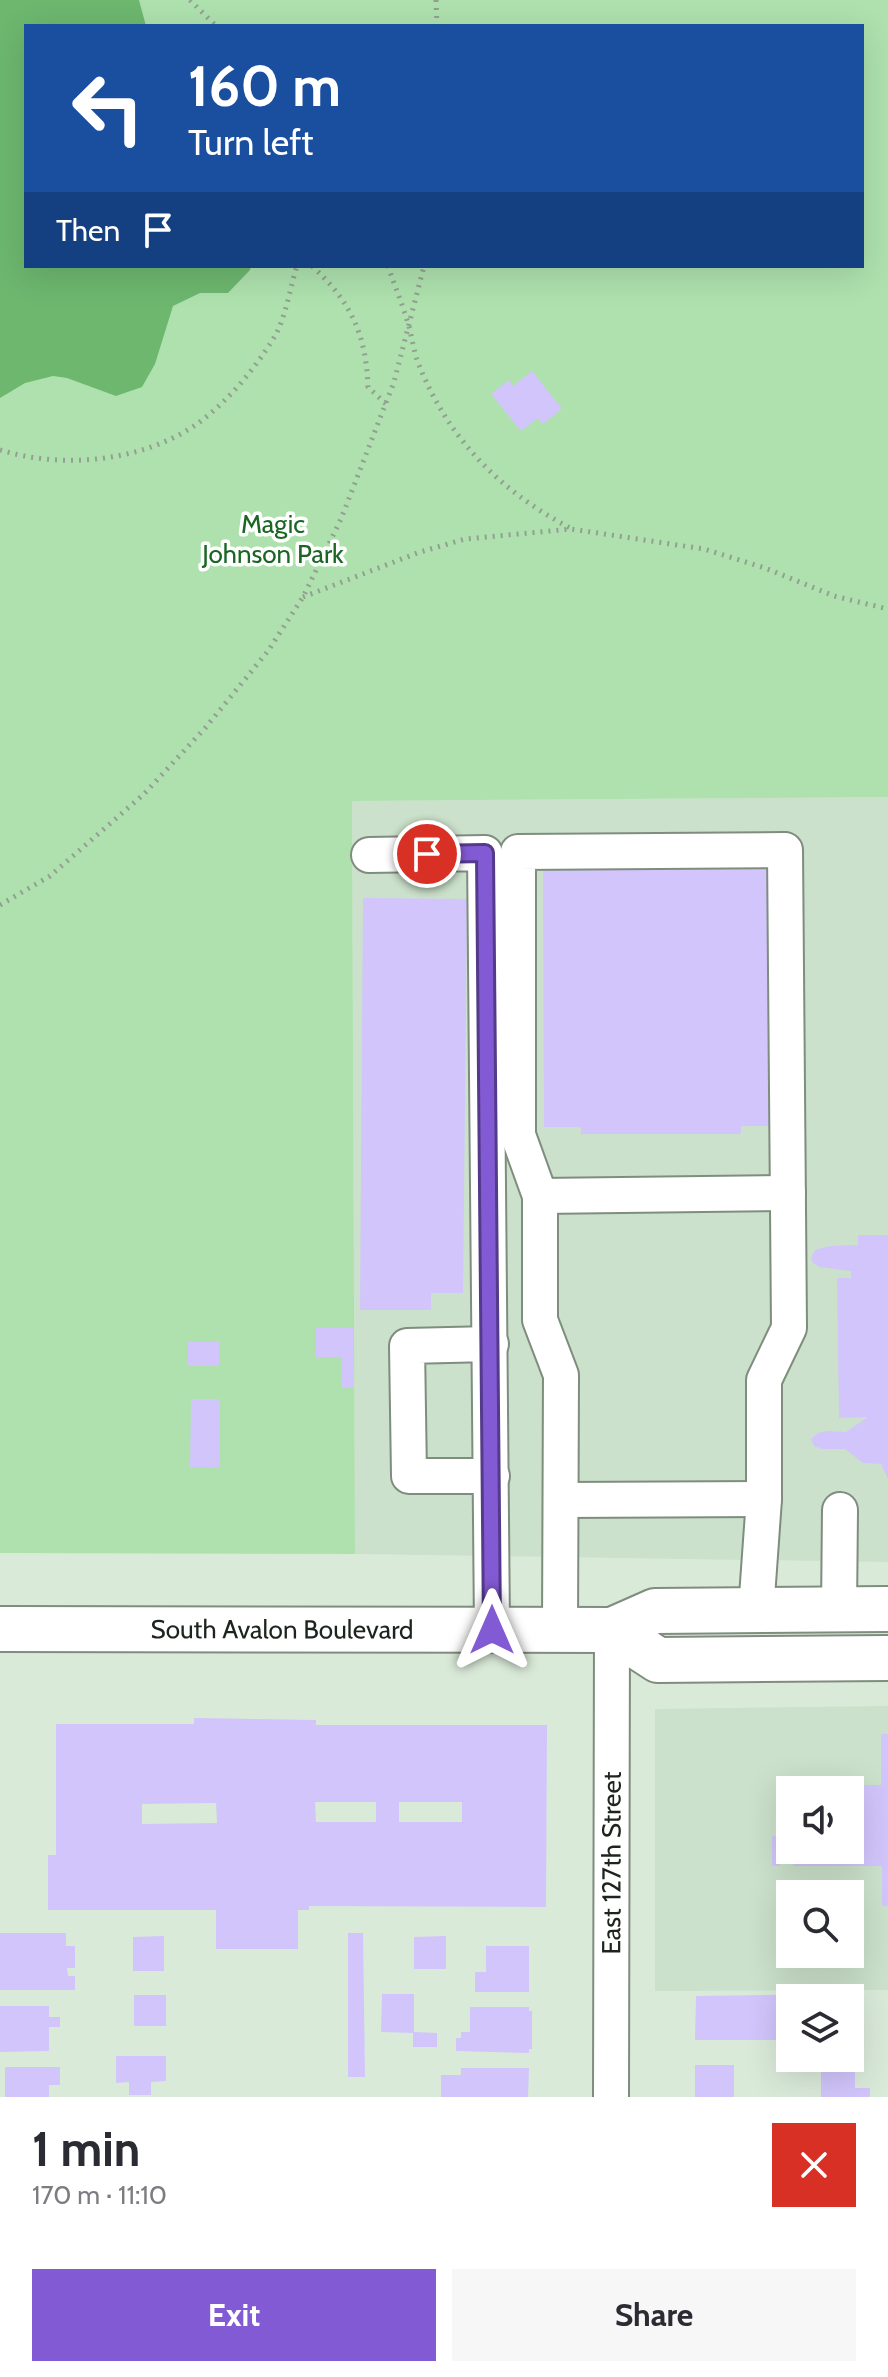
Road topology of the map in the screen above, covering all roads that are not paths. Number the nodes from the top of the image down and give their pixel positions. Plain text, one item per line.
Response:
1 (369, 855) dead end
2 (788, 1193) junction
3 (540, 1196) junction
4 (491, 1344) junction
5 (492, 1476) junction
6 (764, 1499) junction
7 (561, 1500) junction
8 (840, 1510) dead end
9 (888, 1609) edge
10 (839, 1610) junction
11 (756, 1611) junction
12 (0, 1629) edge
13 (492, 1630) junction
14 (560, 1630) junction
15 (612, 1630) junction
16 (888, 1658) edge
17 (611, 2097) edge

1 - 4 street
2 - 3 street
2 - 3 street
2 - 6 street
3 - 7 street
4 - 5 street
4 - 5 street
5 - 13 street
6 - 7 street
6 - 11 street
7 - 14 street
8 - 10 street
9 - 10 main road, South Avalon Boulevard
10 - 11 main road, South Avalon Boulevard
11 - 15 main road, South Avalon Boulevard
12 - 13 main road, South Avalon Boulevard
13 - 14 main road, South Avalon Boulevard
14 - 15 main road, South Avalon Boulevard
15 - 16 main road
15 - 17 street, East 127th Street

